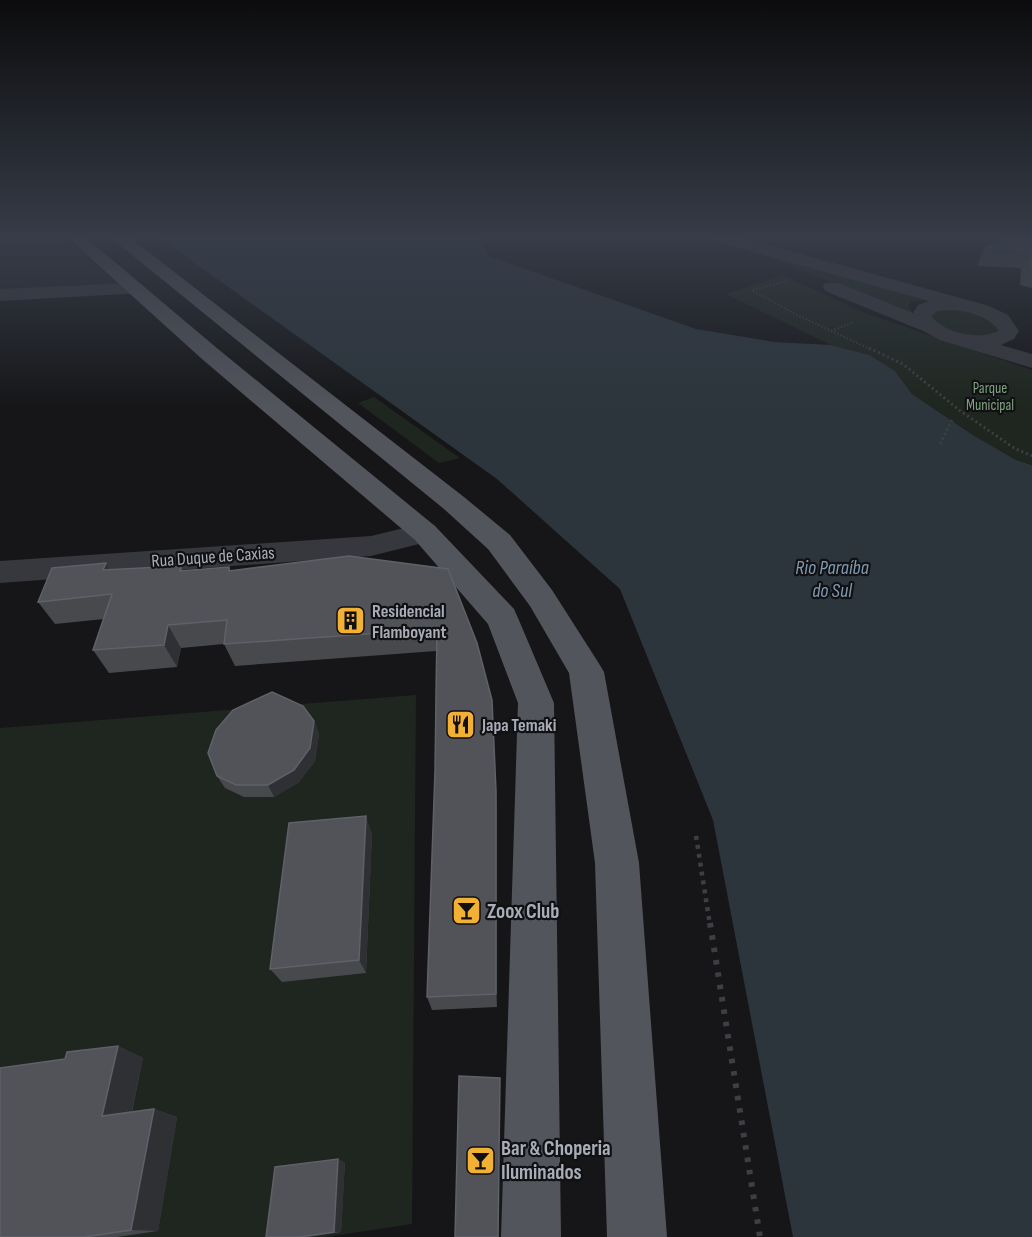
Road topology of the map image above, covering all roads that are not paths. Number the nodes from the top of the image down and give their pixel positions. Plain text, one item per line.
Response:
1 (29, 294) edge
2 (141, 294) edge
3 (190, 294) edge
4 (849, 294) edge
5 (920, 294) edge
6 (0, 295) edge
7 (988, 313) junction
8 (928, 326) junction
9 (1029, 335) dead end
10 (951, 336) junction
11 (1032, 361) edge
12 (425, 533) junction
13 (0, 572) edge
14 (531, 1237) edge
15 (637, 1237) edge

1 - 6 street
2 - 12 main road
3 - 15 main road
4 - 8 street
5 - 7 street
7 - 8 street
7 - 9 street
7 - 10 street
8 - 10 street
10 - 11 street
12 - 13 street, Rua Duque de Caxias
12 - 14 main road

